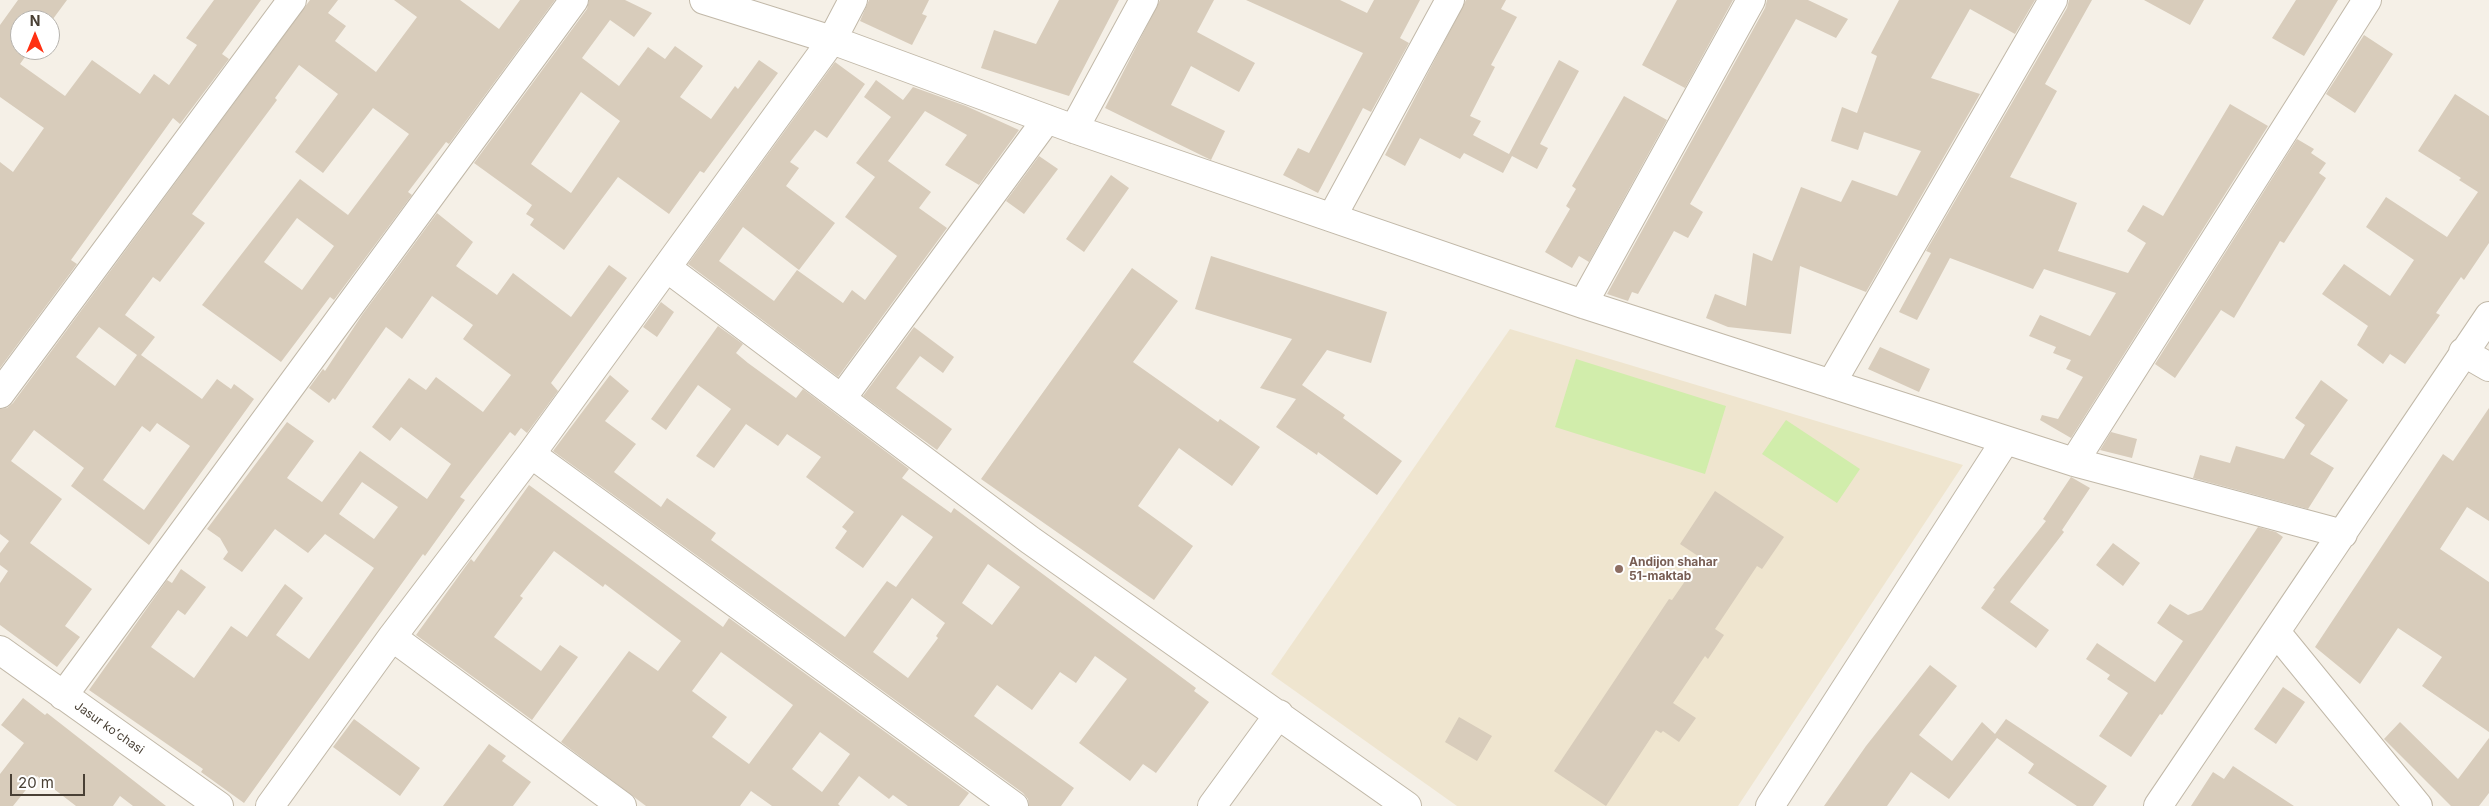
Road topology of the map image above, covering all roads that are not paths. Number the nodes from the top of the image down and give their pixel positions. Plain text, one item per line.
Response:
1 (292, 0) edge
2 (574, 0) edge
3 (704, 0) edge
4 (853, 0) edge
5 (1144, 0) edge
6 (1450, 0) edge
7 (1751, 0) edge
8 (2053, 0) edge
9 (2367, 0) edge
10 (832, 40) junction
11 (1046, 118) junction
12 (1074, 128) junction
13 (1332, 217) junction
14 (666, 268) junction
15 (1582, 304) junction
16 (2489, 316) edge
17 (2463, 352) junction
18 (2489, 367) edge
19 (1831, 384) junction
20 (0, 394) edge
21 (842, 398) junction
22 (2005, 441) junction
23 (531, 454) junction
24 (2074, 462) junction
25 (2343, 534) junction
26 (2276, 632) junction
27 (392, 637) junction
28 (0, 650) edge
29 (63, 696) junction
30 (1279, 714) junction
31 (219, 806) edge
32 (270, 806) edge
33 (622, 806) edge
34 (1014, 806) edge
35 (1212, 806) edge
36 (1407, 806) edge
37 (1770, 806) edge
38 (2158, 806) edge
39 (2418, 806) edge

1 - 20 street
2 - 29 street
3 - 10 street
4 - 10 street
5 - 12 street
6 - 13 street
7 - 15 street
8 - 19 street
9 - 24 street
10 - 11 street
10 - 14 street
11 - 12 street
11 - 21 street
12 - 13 street
13 - 15 street
14 - 21 street
14 - 23 street
15 - 19 street
16 - 17 street
17 - 18 street
17 - 25 street
19 - 22 street
21 - 30 street
22 - 24 street
22 - 37 street
23 - 27 street
23 - 34 street
24 - 25 street
25 - 26 street
26 - 38 street
26 - 39 street
27 - 32 street
27 - 33 street
28 - 29 street, Jasur koʻchasi
29 - 31 street, Jasur koʻchasi
30 - 35 street
30 - 36 street

